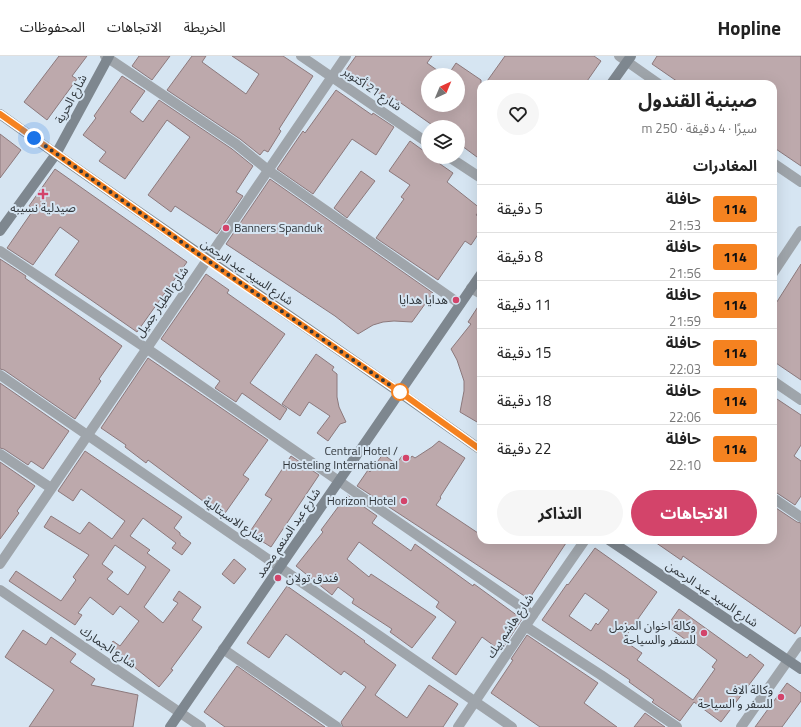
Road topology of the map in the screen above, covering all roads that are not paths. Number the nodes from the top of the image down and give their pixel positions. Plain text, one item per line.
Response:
1 (301, 56) edge
2 (346, 56) edge
3 (107, 57) edge
4 (625, 58) edge
5 (331, 77) junction
6 (613, 80) edge
7 (654, 80) edge
8 (0, 114) edge
9 (421, 138) edge
10 (56, 154) junction
11 (460, 164) edge
12 (777, 166) edge
13 (268, 170) junction
14 (477, 175) edge
15 (801, 182) edge
16 (0, 231) edge
17 (801, 231) edge
18 (0, 251) edge
19 (207, 260) junction
20 (777, 267) edge
21 (477, 280) edge
22 (472, 288) junction
23 (477, 291) edge
24 (460, 304) junction
25 (146, 348) junction
26 (0, 375) edge
27 (777, 384) edge
28 (400, 392) junction
29 (801, 400) edge
30 (87, 434) junction
31 (477, 447) edge
32 (0, 454) edge
33 (339, 480) junction
34 (51, 488) junction
35 (777, 501) edge
36 (801, 517) edge
37 (582, 544) edge
38 (615, 544) edge
39 (0, 564) edge
40 (280, 567) junction
41 (0, 590) edge
42 (533, 614) junction
43 (526, 626) junction
44 (801, 642) edge
45 (223, 649) junction
46 (789, 661) junction
47 (801, 669) edge
48 (476, 702) junction
49 (180, 712) junction
50 (170, 727) edge
51 (201, 727) edge
52 (337, 727) edge
53 (458, 727) edge
54 (512, 727) edge
55 (677, 727) edge
56 (741, 727) edge

1 - 5 street, شارع 21 أكتوبر
2 - 5 street, شارع الطيار جميل
3 - 10 street, شارع الحرية
3 - 13 street
4 - 6 street
4 - 7 street
5 - 9 street, شارع 21 أكتوبر
5 - 13 street, شارع الطيار جميل
8 - 10 street, شارع السيد عبد الرحمن
10 - 16 street, شارع الحرية
10 - 19 street, شارع السيد عبد الرحمن
11 - 14 street
12 - 15 street
13 - 19 street, شارع الطيار جميل
13 - 24 street
17 - 20 street
18 - 25 street
19 - 25 street, شارع الطيار جميل
19 - 28 street, شارع السيد عبد الرحمن
21 - 22 street, شارع عبد المنعم محمد
22 - 23 street
22 - 24 street, شارع عبد المنعم محمد
24 - 28 street, شارع عبد المنعم محمد
25 - 30 street, شارع الطيار جميل
25 - 33 street
26 - 30 street, شارع الاسبتالية
27 - 29 street
28 - 31 street, شارع السيد عبد الرحمن
28 - 33 street, شارع عبد المنعم محمد
30 - 34 street, شارع الطيار جميل
30 - 40 street, شارع الاسبتالية
32 - 34 street
33 - 40 street, شارع عبد المنعم محمد
33 - 42 street
34 - 39 street, شارع الطيار جميل
35 - 36 street
37 - 42 street, شارع هاشم بيك
38 - 46 street, شارع السيد عبد الرحمن
40 - 45 street, شارع عبد المنعم محمد
40 - 48 street, شارع الاسبتالية
41 - 49 street, شارع الجمارك
42 - 43 street, شارع هاشم بيك
43 - 48 street, شارع هاشم بيك
43 - 55 street
44 - 46 street
45 - 49 street, شارع عبد المنعم محمد
45 - 52 street
46 - 47 street, شارع السيد عبد الرحمن
46 - 56 street
48 - 53 street, شارع هاشم بيك
48 - 54 street, شارع الاسبتالية
49 - 50 street, شارع عبد المنعم محمد
49 - 51 street, شارع الجمارك

